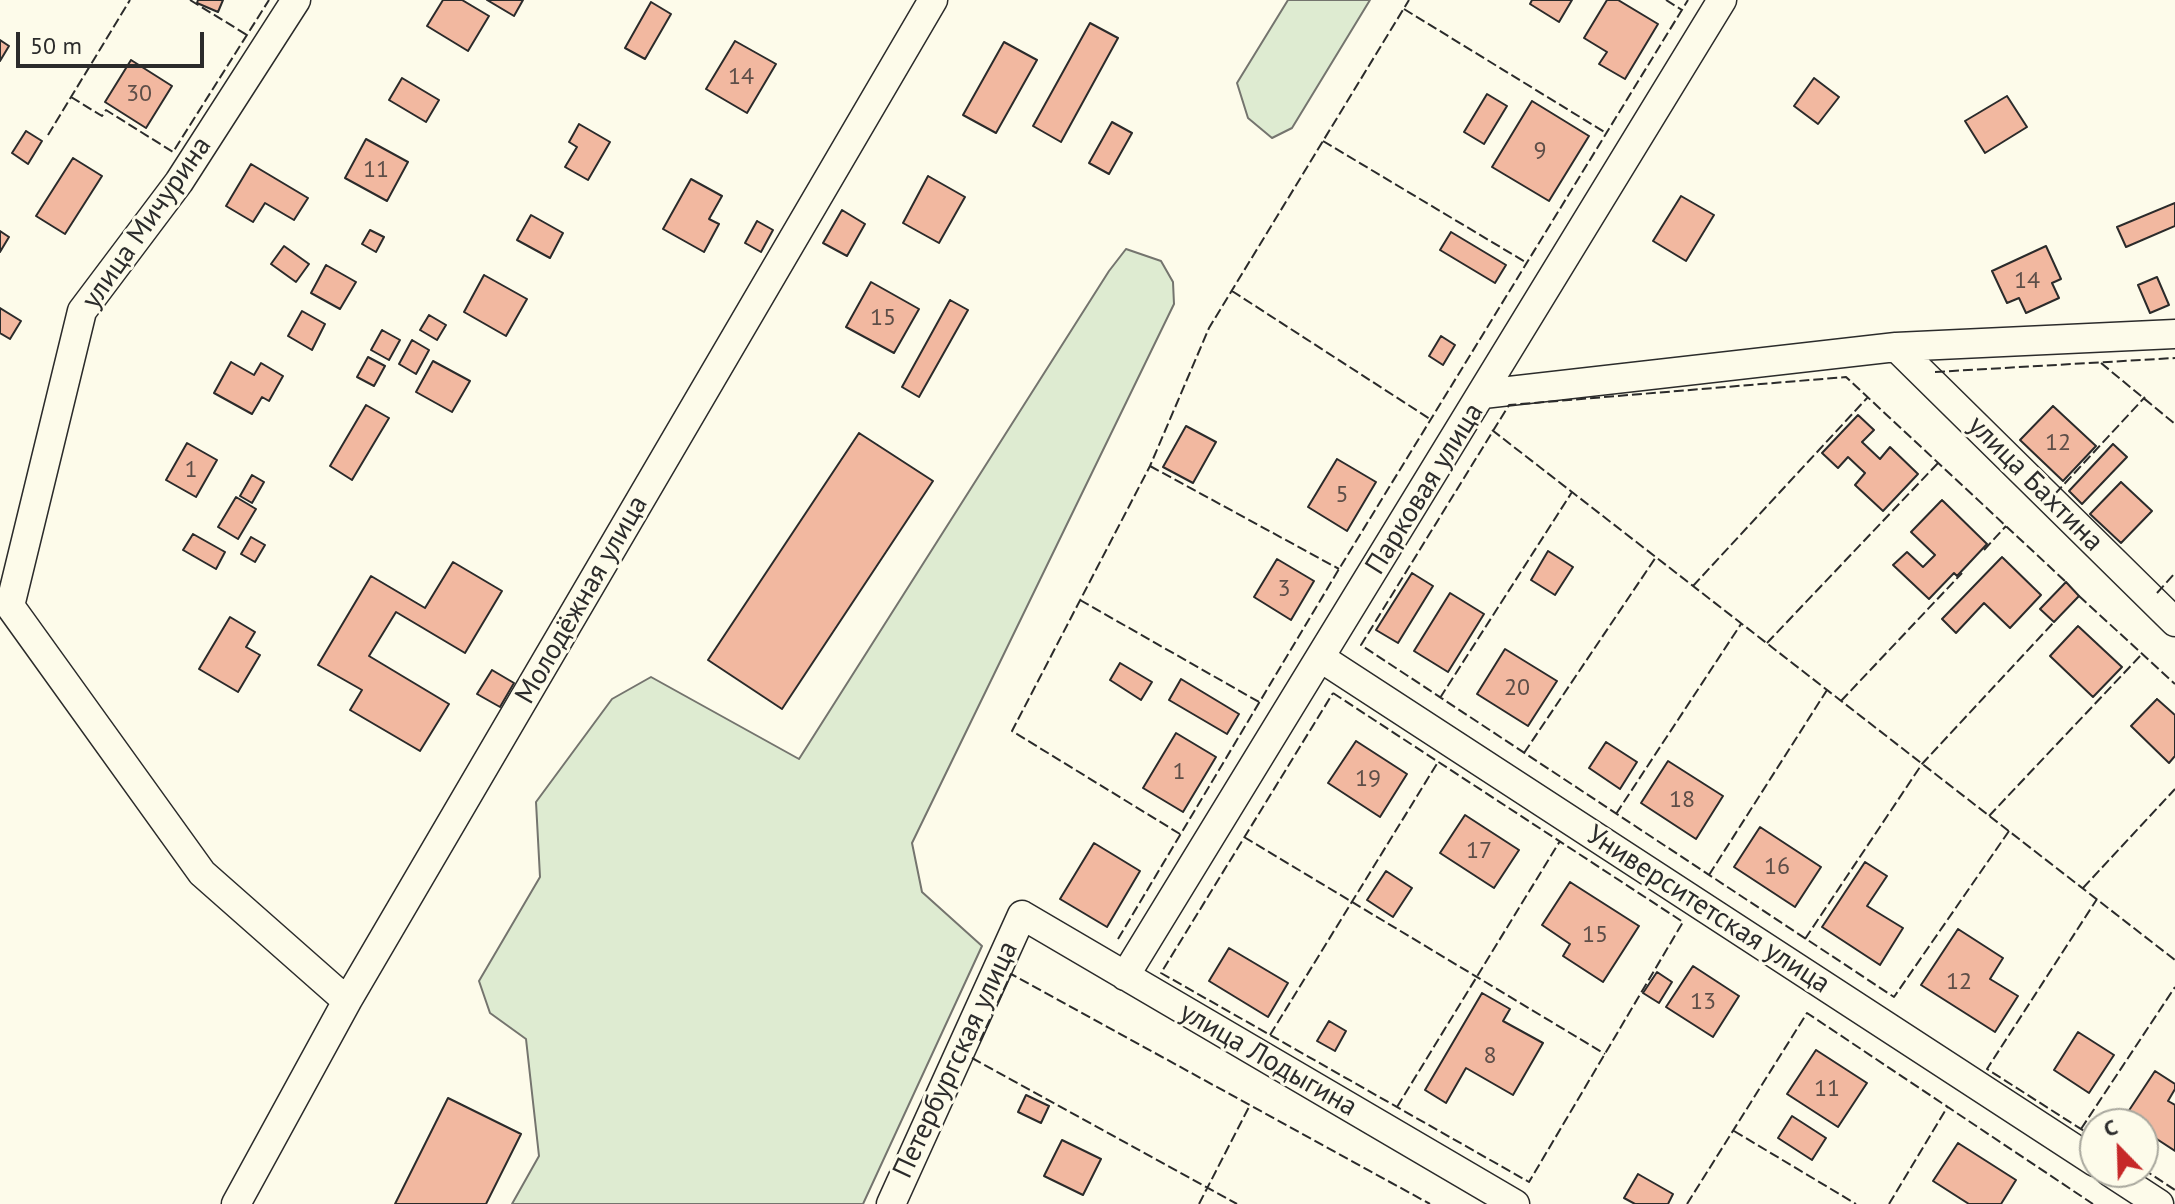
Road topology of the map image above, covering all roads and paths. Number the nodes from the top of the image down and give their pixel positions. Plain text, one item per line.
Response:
1 (296, 0) edge
2 (933, 0) edge
3 (1722, 0) edge
4 (2175, 334) edge
5 (1896, 347) junction
6 (1483, 394) junction
7 (5, 603) edge
8 (2175, 622) edge
9 (1321, 658) junction
10 (1022, 915) joint
11 (1125, 976) junction
12 (347, 1001) junction
13 (2079, 1152) edge
14 (2134, 1188) edge
15 (236, 1204) edge
16 (891, 1204) edge
17 (1515, 1204) edge
18 (2159, 1204) edge

1 - 7 street, улица Мичурина
2 - 12 street, Молодёжная улица
3 - 6 street, Парковая улица
4 - 5 street
5 - 6 street
5 - 8 street, улица Бахтина
6 - 9 street, Парковая улица
7 - 12 street, улица Мичурина
9 - 11 street, Парковая улица
9 - 13 street, Университетская улица
10 - 11 street, улица Лодыгина
10 - 16 street, Петербургская улица
11 - 17 street, улица Лодыгина
12 - 15 street, Молодёжная улица
14 - 18 street

